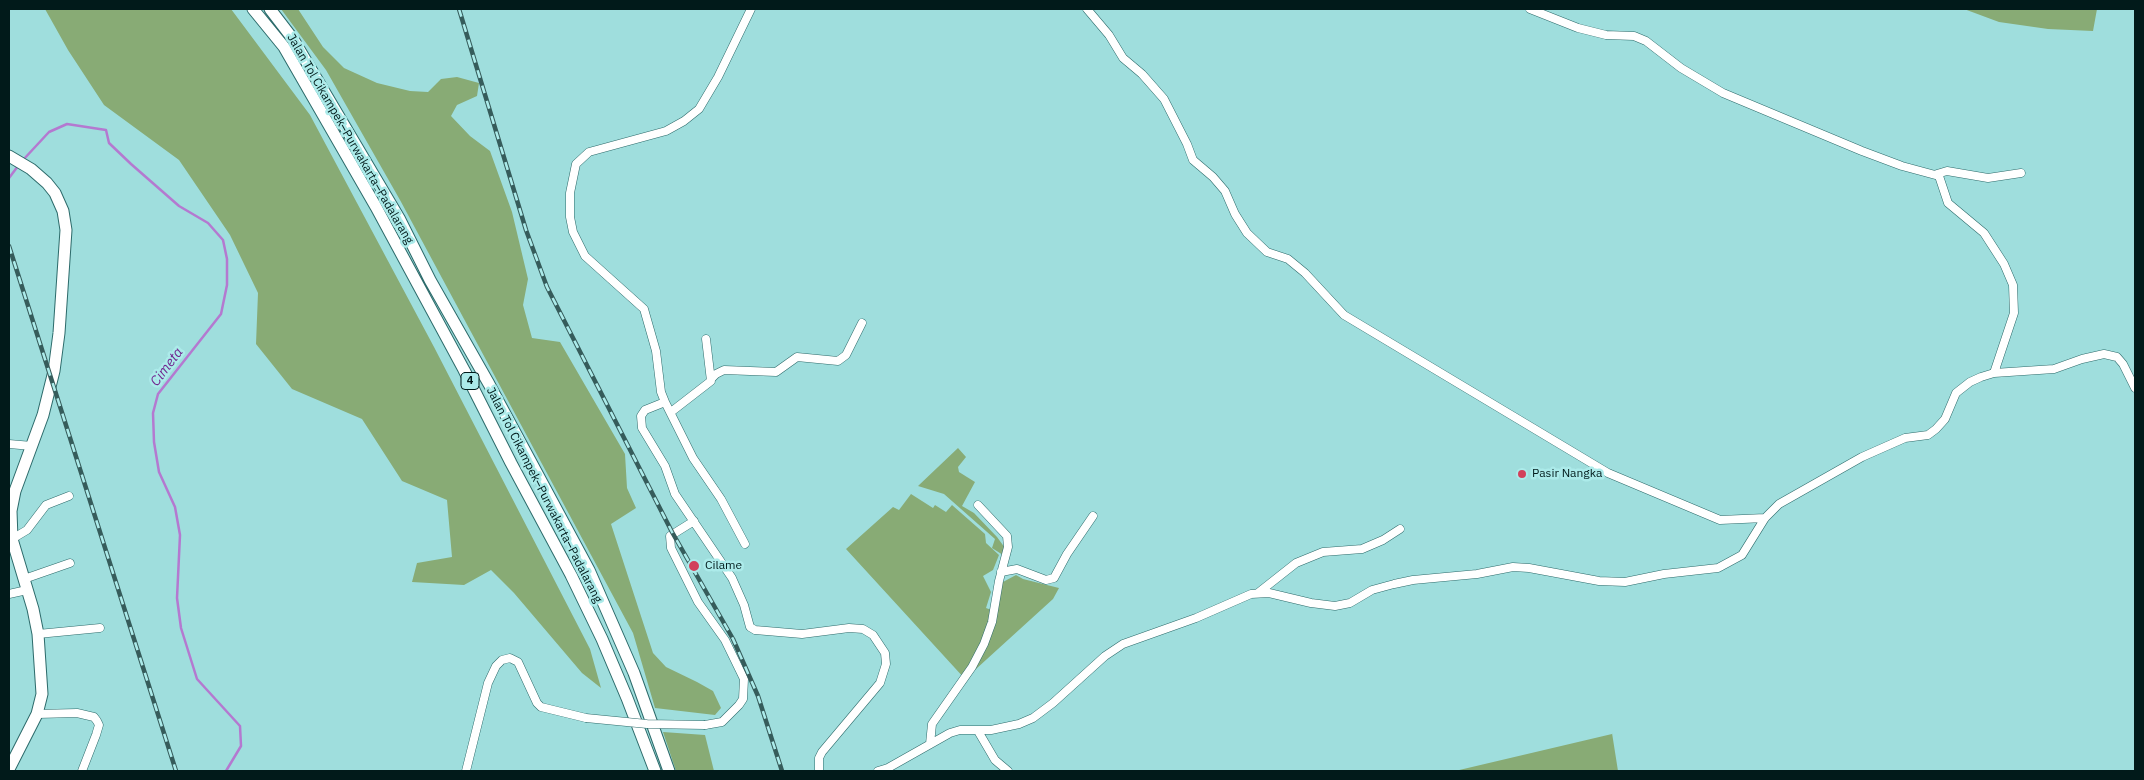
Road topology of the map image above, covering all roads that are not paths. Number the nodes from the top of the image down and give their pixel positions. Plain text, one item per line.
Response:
1 (253, 9) edge
2 (270, 9) edge
3 (750, 9) edge
4 (1087, 9) edge
5 (1530, 9) edge
6 (9, 156) edge
7 (1937, 174) junction
8 (2021, 174) dead end
9 (862, 323) dead end
10 (706, 339) dead end
11 (1994, 372) junction
12 (711, 379) junction
13 (2135, 388) edge
14 (665, 402) junction
15 (671, 412) junction
16 (9, 444) edge
17 (32, 446) junction
18 (69, 496) dead end
19 (978, 505) dead end
20 (1093, 516) dead end
21 (1765, 518) junction
22 (694, 521) junction
23 (1400, 529) dead end
24 (12, 539) junction
25 (745, 544) dead end
26 (70, 564) dead end
27 (1001, 572) junction
28 (26, 584) junction
29 (1258, 593) junction
30 (9, 594) edge
31 (100, 628) dead end
32 (38, 634) junction
33 (37, 714) junction
34 (978, 731) junction
35 (930, 744) junction
36 (9, 768) edge
37 (82, 771) edge
38 (466, 771) edge
39 (655, 771) edge
40 (669, 771) edge
41 (819, 771) edge
42 (878, 771) edge
43 (1008, 771) edge

1 - 39 highway, Jalan Tol Cikampek–Purwakarta–Padalarang / 4
2 - 40 highway, Jalan Tol Cikampek–Purwakarta–Padalarang / 4
3 - 14 street
4 - 21 street
5 - 7 street
6 - 17 highway
7 - 8 street
7 - 11 street
9 - 12 street
10 - 12 street
11 - 13 street
11 - 21 street
12 - 15 street
14 - 15 street
14 - 22 street
15 - 25 street
16 - 17 street
17 - 24 highway
18 - 24 street
19 - 27 street
20 - 27 street
21 - 29 street
22 - 38 street, bridge
22 - 41 street
23 - 29 street
24 - 28 highway
26 - 28 street
27 - 35 street
28 - 30 street
28 - 32 highway
29 - 34 street
31 - 32 street
32 - 33 highway
33 - 36 highway
33 - 37 street
34 - 35 street
34 - 43 street
35 - 42 street

